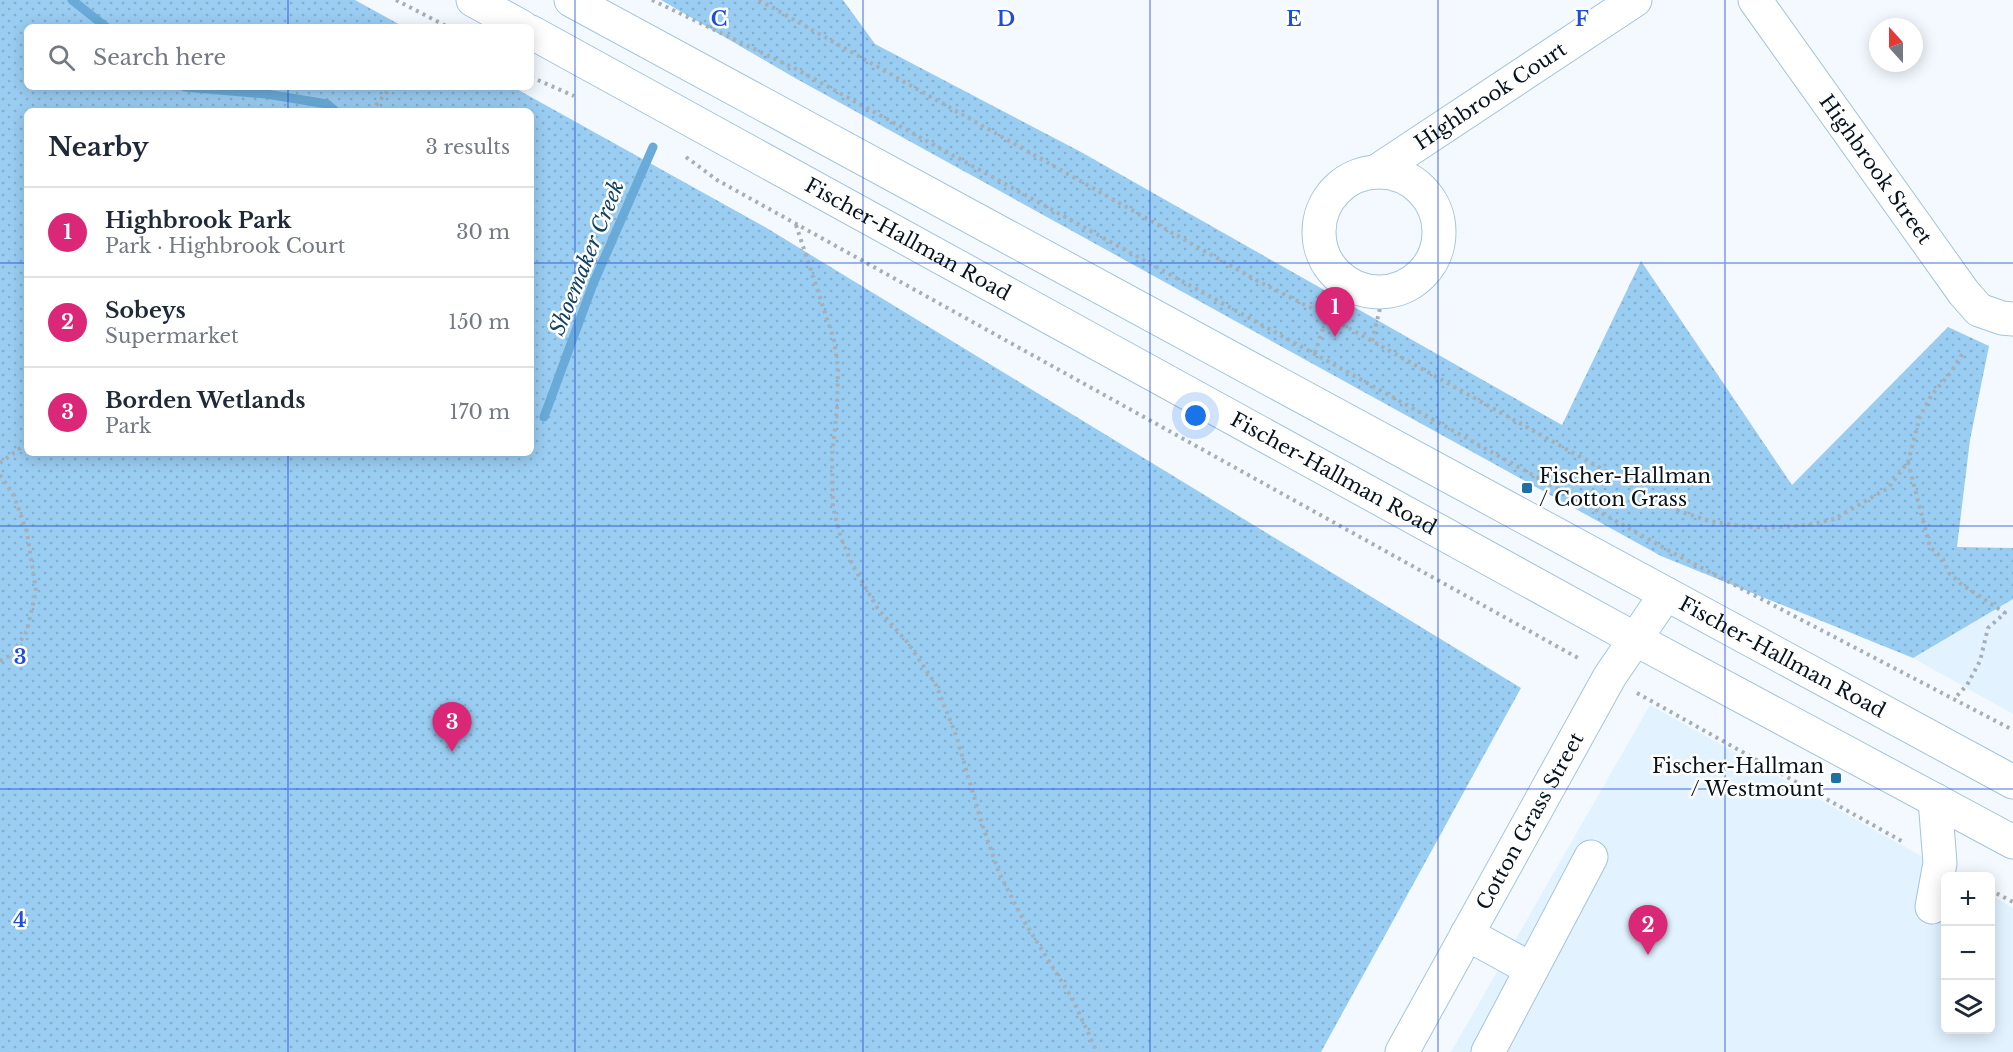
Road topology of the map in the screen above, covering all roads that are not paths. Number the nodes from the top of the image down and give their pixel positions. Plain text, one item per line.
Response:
1 (473, 0) edge
2 (572, 0) edge
3 (1635, 0) edge
4 (1755, 0) edge
5 (517, 24) edge
6 (534, 34) edge
7 (1377, 171) junction
8 (2013, 318) edge
9 (1666, 594) junction
10 (1635, 639) junction
11 (2013, 782) edge
12 (1935, 800) junction
13 (2013, 842) edge
14 (1591, 857) dead end
15 (1932, 907) dead end
16 (1467, 934) junction
17 (1531, 969) junction
18 (1402, 1052) edge
19 (1488, 1052) edge

1 - 5 main road
2 - 9 main road, Fischer-Hallman Road
3 - 7 main road, Highbrook Court
4 - 8 main road, Highbrook Street
6 - 10 main road, Fischer-Hallman Road
7 - 7 main road, Highbrook Court
9 - 10 main road, Cotton Grass Street
9 - 11 main road, Fischer-Hallman Road
10 - 12 main road, Fischer-Hallman Road
10 - 16 main road, Cotton Grass Street
12 - 13 main road, Fischer-Hallman Road
12 - 15 main road
14 - 17 main road
16 - 17 main road
16 - 18 main road, Cotton Grass Street
17 - 19 main road

